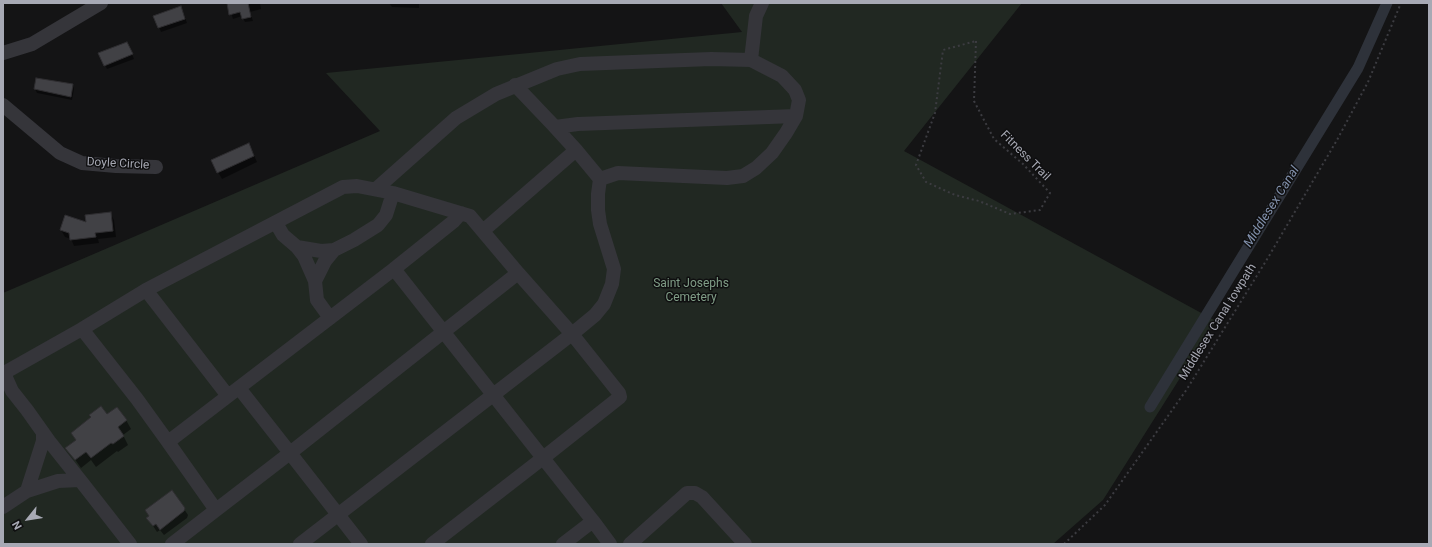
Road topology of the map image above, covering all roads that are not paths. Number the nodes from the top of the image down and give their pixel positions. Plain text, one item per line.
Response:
1 (101, 3) edge
2 (762, 3) edge
3 (3, 53) edge
4 (751, 60) junction
5 (515, 85) junction
6 (3, 105) edge
7 (796, 116) junction
8 (555, 127) junction
9 (576, 150) junction
10 (156, 167) dead end
11 (600, 179) junction
12 (376, 189) junction
13 (393, 193) junction
14 (461, 213) junction
15 (276, 223) junction
16 (484, 230) junction
17 (297, 247) junction
18 (334, 250) junction
19 (394, 269) junction
20 (518, 273) junction
21 (315, 281) junction
22 (146, 290) junction
23 (330, 318) junction
24 (82, 329) junction
25 (443, 331) junction
26 (572, 334) junction
27 (234, 392) junction
28 (493, 396) junction
29 (43, 433) junction
30 (168, 442) junction
31 (290, 453) junction
32 (542, 458) junction
33 (80, 480) junction
34 (27, 491) junction
35 (3, 507) edge
36 (216, 510) junction
37 (338, 514) junction
38 (593, 520) junction
39 (130, 544) edge
40 (172, 544) edge
41 (300, 544) edge
42 (361, 544) edge
43 (432, 544) edge
44 (563, 544) edge
45 (610, 544) edge
46 (630, 544) edge
47 (745, 544) edge

1 - 3 street
2 - 4 street
4 - 5 street
4 - 7 street
5 - 8 street
5 - 12 street
6 - 10 street, Doyle Circle
7 - 8 street
7 - 11 street
8 - 9 street
9 - 11 street
9 - 16 street
11 - 26 street
12 - 13 street
12 - 15 street
13 - 14 street
13 - 18 street
14 - 16 street
14 - 19 street
15 - 17 street
15 - 22 street
16 - 20 street
17 - 18 street
17 - 21 street
18 - 21 street
19 - 23 street
19 - 25 street
20 - 25 street
20 - 26 street
21 - 23 street
22 - 24 street
22 - 27 street
23 - 27 street
24 - 29 street
24 - 30 street
25 - 28 street
25 - 31 street
26 - 28 street
26 - 32 street
27 - 30 street
27 - 31 street
28 - 32 street
28 - 37 street
29 - 33 street
29 - 34 street
30 - 36 street
31 - 36 street
31 - 37 street
32 - 38 street
32 - 43 street
33 - 34 street
33 - 39 street
34 - 35 street
36 - 40 street
37 - 41 street
37 - 42 street
38 - 44 street
38 - 45 street
46 - 47 street

